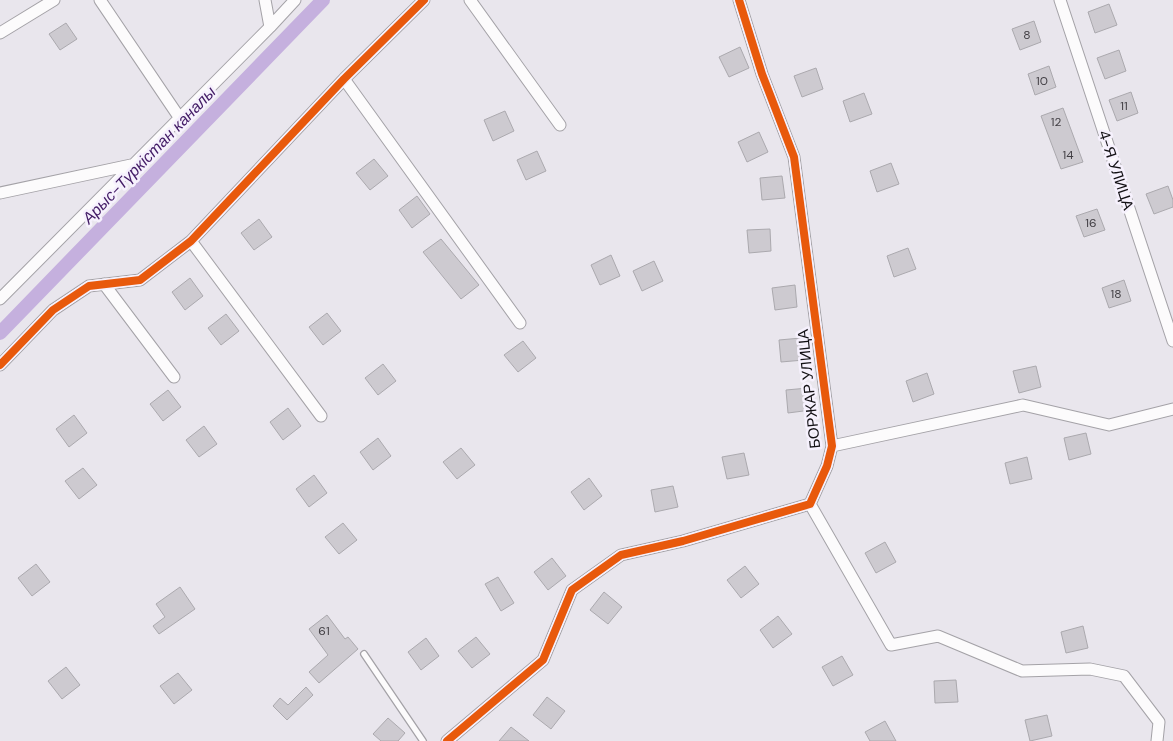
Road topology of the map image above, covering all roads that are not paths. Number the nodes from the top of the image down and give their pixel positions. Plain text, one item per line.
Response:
1 (54, 0) edge
2 (100, 0) edge
3 (265, 0) edge
4 (296, 0) edge
5 (424, 0) edge
6 (470, 0) edge
7 (739, 0) edge
8 (1060, 0) edge
9 (270, 27) junction
10 (0, 33) edge
11 (344, 79) junction
12 (179, 117) junction
13 (560, 125) dead end
14 (132, 165) junction
15 (0, 193) edge
16 (190, 241) junction
17 (104, 284) junction
18 (0, 299) edge
19 (520, 323) dead end
20 (1173, 340) edge
21 (0, 365) edge
22 (174, 377) dead end
23 (1173, 409) edge
24 (321, 416) dead end
25 (832, 446) junction
26 (810, 504) junction
27 (364, 654) dead end
28 (423, 741) edge
29 (447, 741) edge
30 (1156, 741) edge

1 - 10 street
2 - 12 street
3 - 9 street
4 - 9 street
5 - 11 street
6 - 13 street
7 - 25 street, БОРЖАР УЛИЦА
8 - 20 street, 4-Я УЛИЦА
9 - 12 street
11 - 16 street
11 - 19 street
12 - 14 street
14 - 15 street
14 - 18 street
16 - 17 street
16 - 24 street
17 - 21 street
17 - 22 street
23 - 25 street
25 - 26 street, БОРЖАР УЛИЦА
26 - 29 street
26 - 30 street
27 - 28 lane

